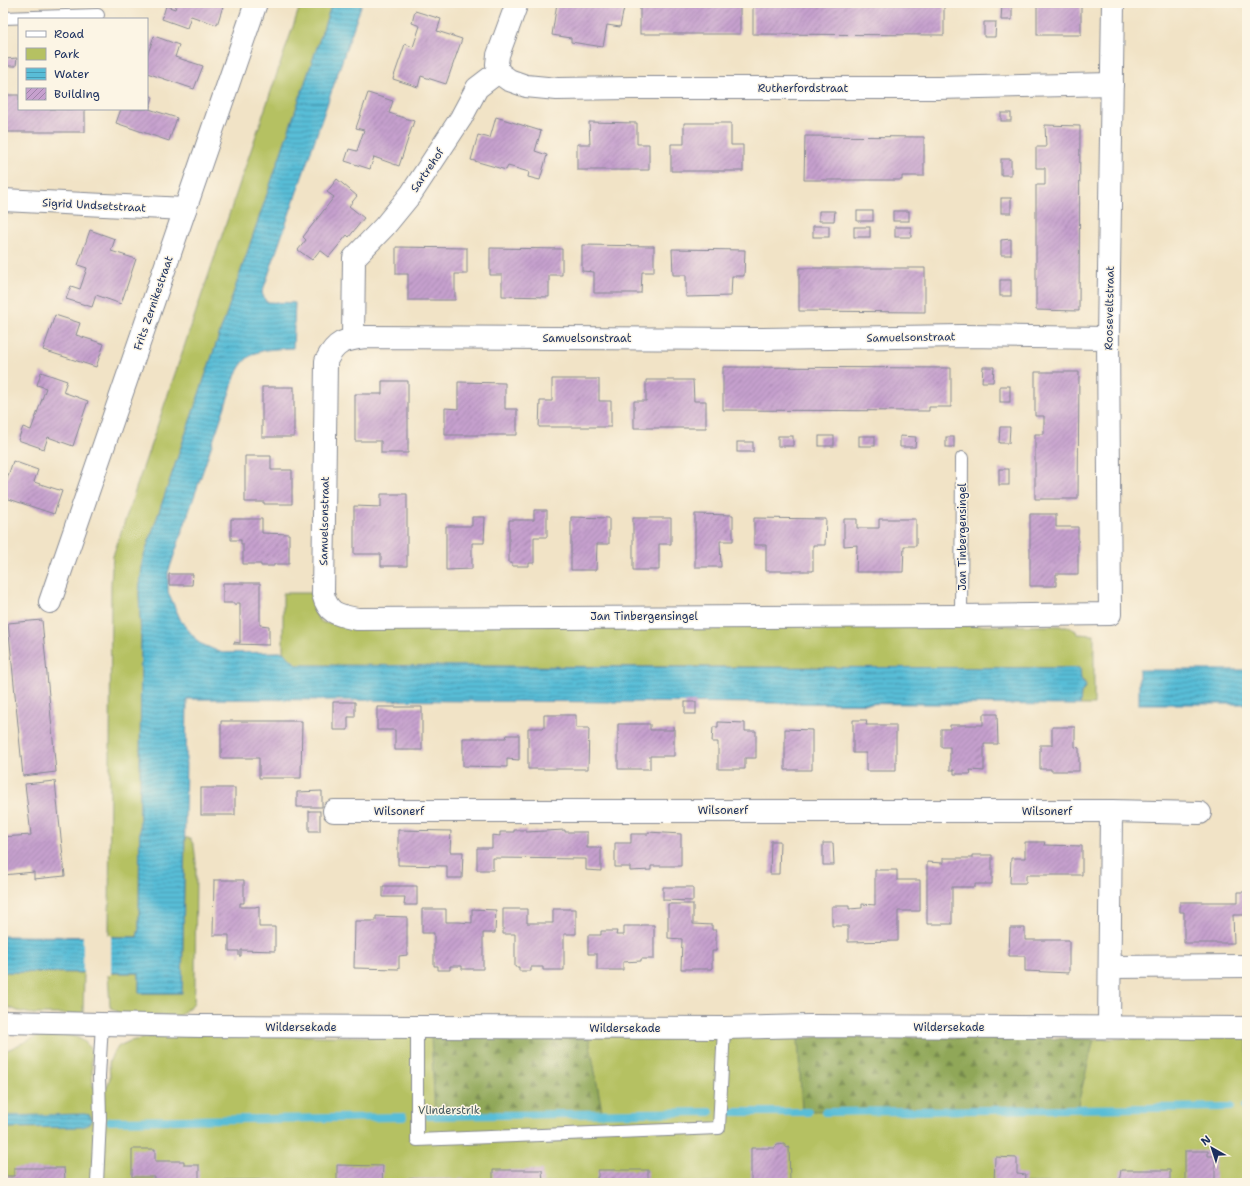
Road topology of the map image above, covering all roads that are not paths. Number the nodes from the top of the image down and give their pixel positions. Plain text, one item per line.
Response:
1 (256, 3) edge
2 (517, 3) edge
3 (1113, 3) edge
4 (98, 15) dead end
5 (3, 18) edge
6 (498, 72) junction
7 (1112, 84) junction
8 (3, 200) edge
9 (185, 209) junction
10 (353, 338) junction
11 (1108, 338) junction
12 (962, 458) dead end
13 (50, 602) dead end
14 (329, 609) joint
15 (1110, 614) joint
16 (961, 616) junction
17 (334, 811) dead end
18 (1111, 811) junction
19 (1200, 814) dead end
20 (1247, 966) edge
21 (1110, 967) junction
22 (3, 1022) edge
23 (102, 1024) junction
24 (1109, 1027) junction
25 (417, 1028) junction
26 (724, 1028) junction
27 (1247, 1028) edge
28 (97, 1183) edge

1 - 9 street, Frits Zernikestraat
2 - 6 street
3 - 7 street, Rooseveltstraat
4 - 5 lane
6 - 7 street, Rutherfordstraat
6 - 10 street, Sartrehof
7 - 11 street, Rooseveltstraat
8 - 9 street, Sigrid Undsetstraat
9 - 13 street, Frits Zernikestraat
10 - 11 street, Samuelsonstraat
10 - 14 street, Samuelsonstraat
11 - 15 street, Rooseveltstraat
12 - 16 lane, Jan Tinbergensingel
14 - 16 street, Jan Tinbergensingel
15 - 16 street, Jan Tinbergensingel
17 - 18 street, Wilsonerf
18 - 19 street, Wilsonerf
18 - 21 street
20 - 21 street
21 - 24 street
22 - 23 street, Wildersekade
23 - 25 street, Wildersekade
23 - 28 lane
24 - 26 street, Wildersekade
24 - 27 street, Wildersekade
25 - 26 street, Wildersekade
25 - 26 lane

